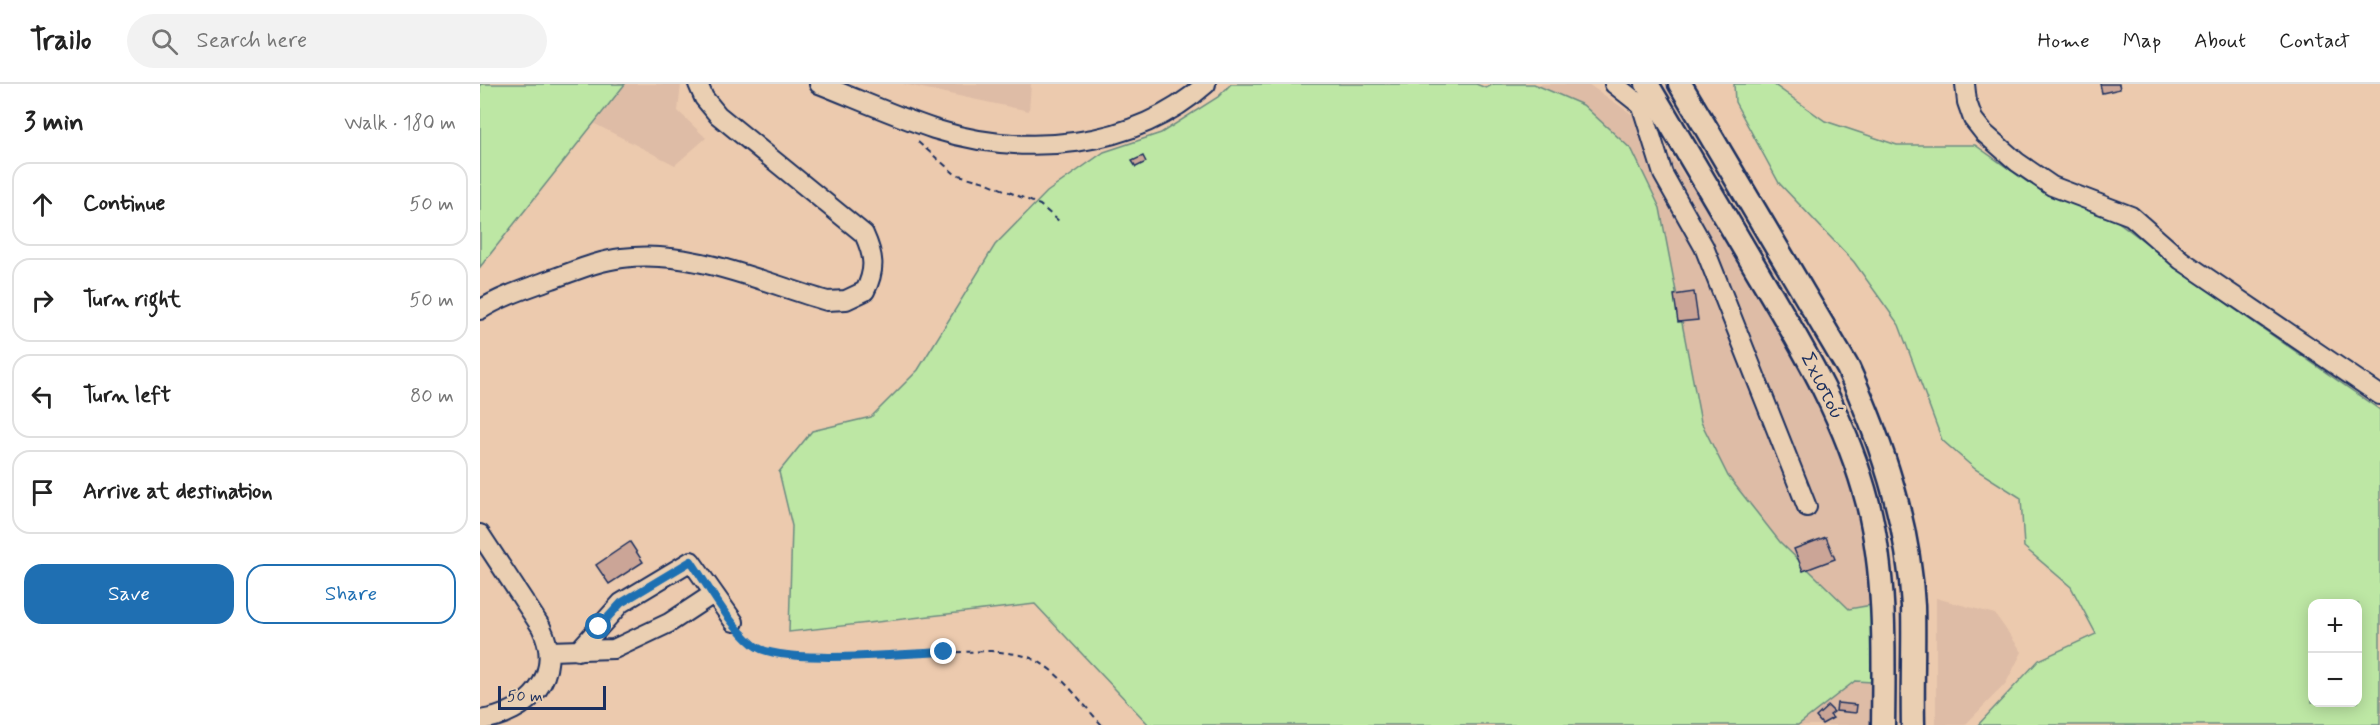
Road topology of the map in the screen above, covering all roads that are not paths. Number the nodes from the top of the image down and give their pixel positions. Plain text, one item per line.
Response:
1 (698, 84) edge
2 (819, 84) edge
3 (1206, 84) edge
4 (1614, 84) edge
5 (1680, 84) edge
6 (1697, 84) edge
7 (1965, 84) edge
8 (1644, 94) edge
9 (1706, 129) junction
10 (480, 310) edge
11 (2380, 395) edge
12 (1807, 507) dead end
13 (480, 534) edge
14 (713, 594) junction
15 (734, 622) road end
16 (549, 651) junction
17 (578, 651) junction
18 (480, 720) edge
19 (1883, 725) edge
20 (1912, 725) edge

1 - 10 street
2 - 3 street
4 - 8 street
5 - 9 main road, Σχιστού
6 - 9 main road
7 - 11 street
8 - 12 street
8 - 19 main road, Σχιστού
9 - 20 main road, Σχιστού
13 - 16 street
14 - 15 street
14 - 17 street
14 - 17 street
16 - 17 street
16 - 18 street

